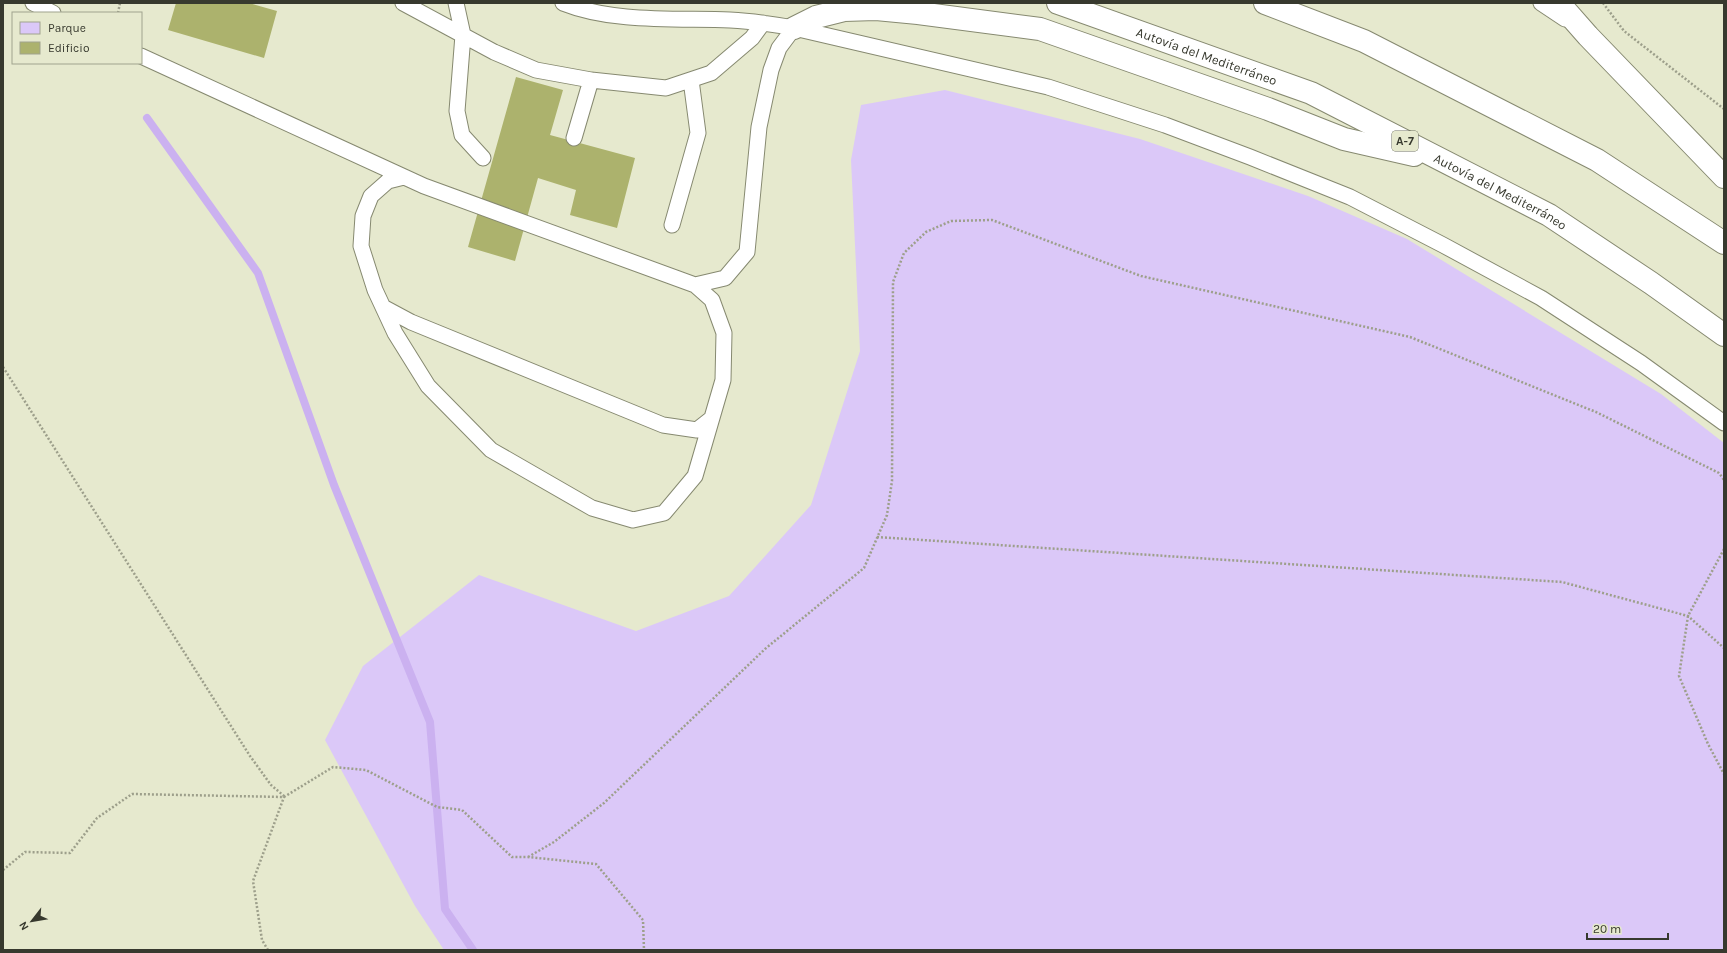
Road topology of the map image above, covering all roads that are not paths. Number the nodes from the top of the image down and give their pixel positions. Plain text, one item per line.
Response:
1 (33, 3) edge
2 (403, 3) edge
3 (456, 3) edge
4 (563, 3) edge
5 (1058, 3) edge
6 (1265, 3) edge
7 (1541, 3) edge
8 (1559, 3) edge
9 (51, 12) edge
10 (763, 23) junction
11 (794, 28) junction
12 (463, 34) junction
13 (1588, 36) junction
14 (142, 56) edge
15 (591, 80) junction
16 (691, 80) junction
17 (574, 138) dead end
18 (483, 158) dead end
19 (1447, 163) junction
20 (404, 177) junction
21 (1724, 177) edge
22 (672, 225) dead end
23 (1724, 243) edge
24 (695, 285) junction
25 (383, 307) junction
26 (1724, 335) edge
27 (711, 419) junction
28 (1724, 423) edge

1 - 9 lane
2 - 12 lane
3 - 12 lane
4 - 10 lane
5 - 19 highway, Autovía del Mediterráneo / A-7
6 - 23 highway
7 - 13 lane
8 - 13 highway
10 - 11 lane
10 - 16 lane
11 - 19 highway
11 - 24 lane
11 - 28 lane
12 - 15 lane
12 - 18 lane
13 - 21 highway
14 - 20 lane
15 - 16 lane
15 - 17 lane
16 - 22 lane
19 - 26 highway, Autovía del Mediterráneo / A-7
20 - 24 lane
20 - 25 lane
24 - 27 lane
25 - 27 lane
25 - 27 lane

